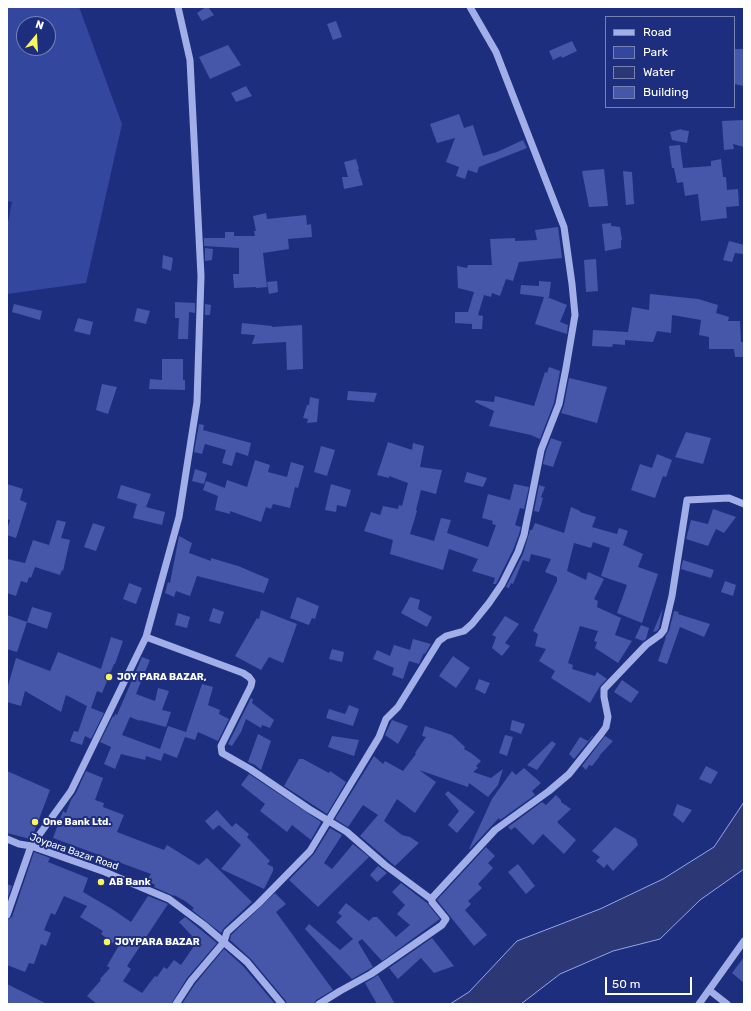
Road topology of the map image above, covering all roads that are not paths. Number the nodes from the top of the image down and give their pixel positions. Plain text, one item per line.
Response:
1 (178, 7) edge
2 (470, 7) edge
3 (744, 504) edge
4 (146, 637) junction
5 (329, 821) junction
6 (7, 840) edge
7 (31, 846) junction
8 (431, 899) junction
9 (7, 914) edge
10 (744, 941) edge
11 (224, 942) junction
12 (709, 990) junction
13 (176, 1004) edge
14 (282, 1004) edge
15 (319, 1004) edge
16 (699, 1004) edge
17 (727, 1004) edge

1 - 4 street
2 - 5 street
3 - 8 street
4 - 5 street
4 - 7 street
5 - 8 street
5 - 11 street
6 - 7 street, Joypara Bazar Road
7 - 9 street
7 - 11 street, Joypara Bazar Road
8 - 15 street
10 - 12 street
11 - 13 street
11 - 14 street, Joypara Bazar Road
12 - 16 street
12 - 17 street

